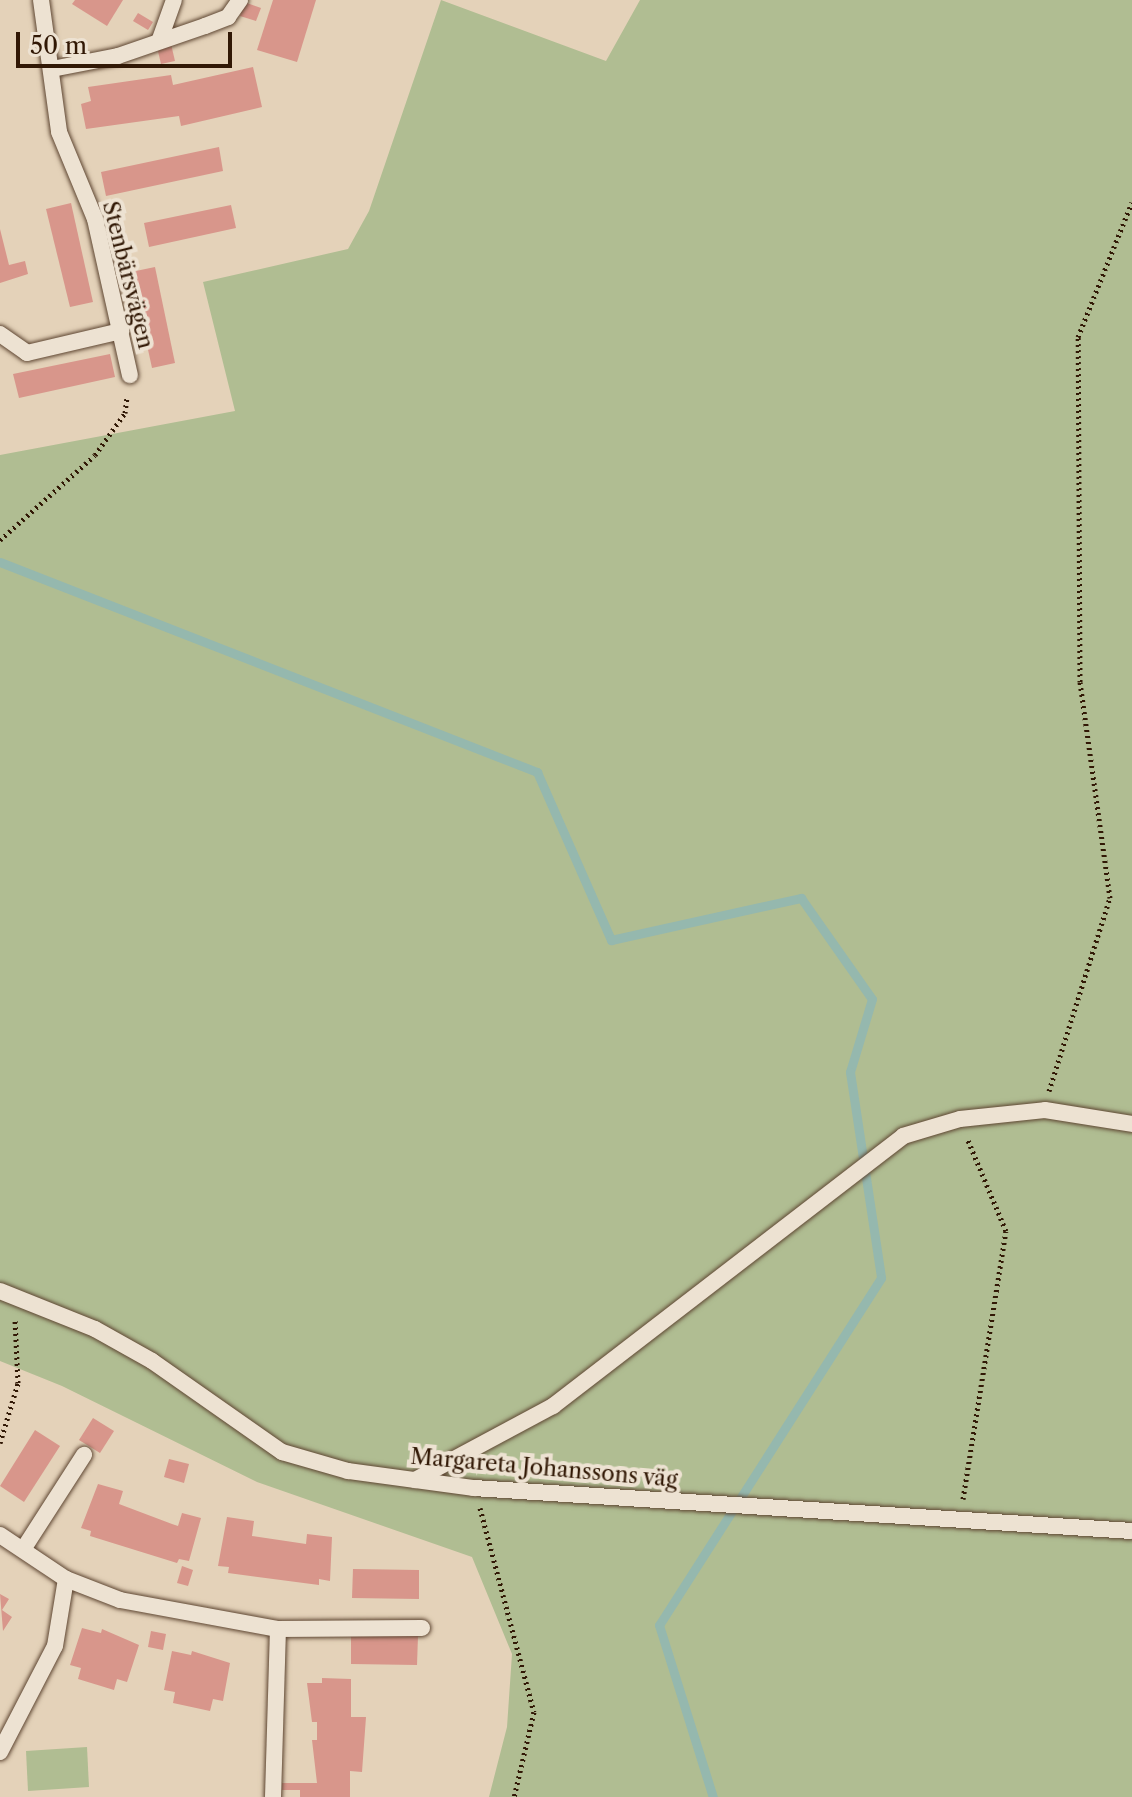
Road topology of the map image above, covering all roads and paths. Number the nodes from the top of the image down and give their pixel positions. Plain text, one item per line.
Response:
1 (41, 0) edge
2 (174, 0) edge
3 (240, 0) edge
4 (160, 39) junction
5 (52, 69) junction
6 (1132, 202) edge
7 (121, 331) junction
8 (0, 334) edge
9 (130, 375) joint
10 (0, 540) edge
11 (1045, 1110) junction
12 (960, 1119) junction
13 (1132, 1124) edge
14 (6, 1296) edge
15 (0, 1443) edge
16 (84, 1455) dead end
17 (415, 1480) junction
18 (474, 1488) junction
19 (960, 1520) junction
20 (1132, 1531) edge
21 (0, 1535) edge
22 (24, 1548) junction
23 (66, 1579) junction
24 (422, 1628) dead end
25 (278, 1629) junction
26 (0, 1752) edge
27 (273, 1797) edge
28 (514, 1797) edge

1 - 5 lane, Stenbärsvägen
2 - 4 lane
3 - 4 lane
4 - 5 lane
5 - 7 lane, Stenbärsvägen
6 - 11 path
7 - 8 lane
7 - 9 lane, Stenbärsvägen
9 - 10 path
11 - 12 lane
11 - 13 lane
12 - 17 lane
12 - 19 path
14 - 15 path
14 - 17 lane, Margareta Johanssons väg
16 - 22 lane
17 - 18 lane, Margareta Johanssons väg
18 - 19 lane, Margareta Johanssons väg
18 - 28 path
19 - 20 lane, Margareta Johanssons väg
21 - 22 lane
22 - 23 lane
23 - 25 lane
23 - 26 lane
24 - 25 lane
25 - 27 lane

